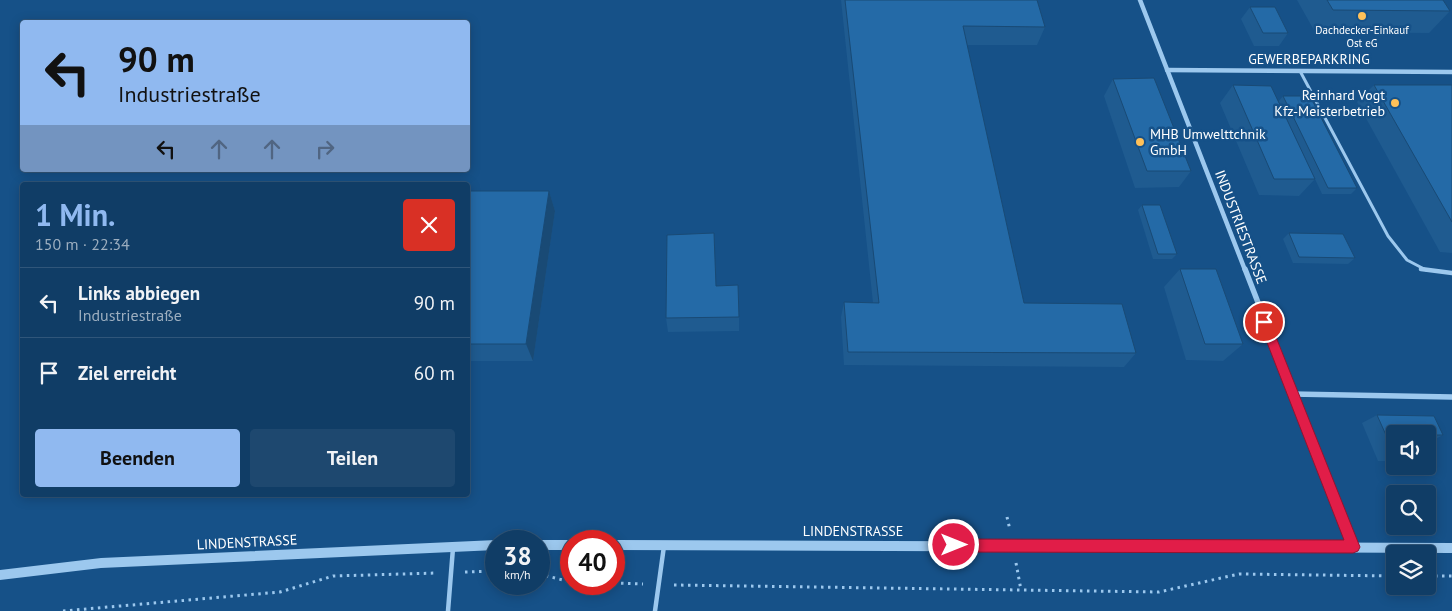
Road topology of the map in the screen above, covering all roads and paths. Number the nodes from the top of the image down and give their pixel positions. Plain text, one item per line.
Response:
1 (1140, 0) edge
2 (1167, 70) junction
3 (1300, 70) junction
4 (1452, 72) edge
5 (1452, 273) edge
6 (1292, 394) junction
7 (1452, 398) edge
8 (664, 544) junction
9 (485, 545) edge
10 (625, 545) edge
11 (453, 546) junction
12 (1353, 547) junction
13 (1452, 548) edge
14 (485, 571) edge
15 (450, 573) junction
16 (0, 575) edge
17 (1386, 576) edge
18 (1436, 576) edge
19 (1452, 576) edge
20 (625, 584) edge
21 (659, 584) junction
22 (63, 611) edge
23 (448, 611) edge
24 (655, 611) edge

1 - 2 street, INDUSTRIESTRASSE
2 - 3 street, GEWERBEPARKRING
2 - 6 street, INDUSTRIESTRASSE
3 - 4 street, GEWERBEPARKRING
3 - 5 lane
6 - 7 street
6 - 12 street, INDUSTRIESTRASSE
8 - 10 street, LINDENSTRASSE
8 - 12 street, LINDENSTRASSE
8 - 21 lane
9 - 11 street, LINDENSTRASSE
11 - 15 lane
11 - 16 street, LINDENSTRASSE
12 - 13 street, LINDENSTRASSE
14 - 15 path
15 - 22 path
15 - 23 lane
17 - 21 path
18 - 19 path
20 - 21 path
21 - 24 lane

